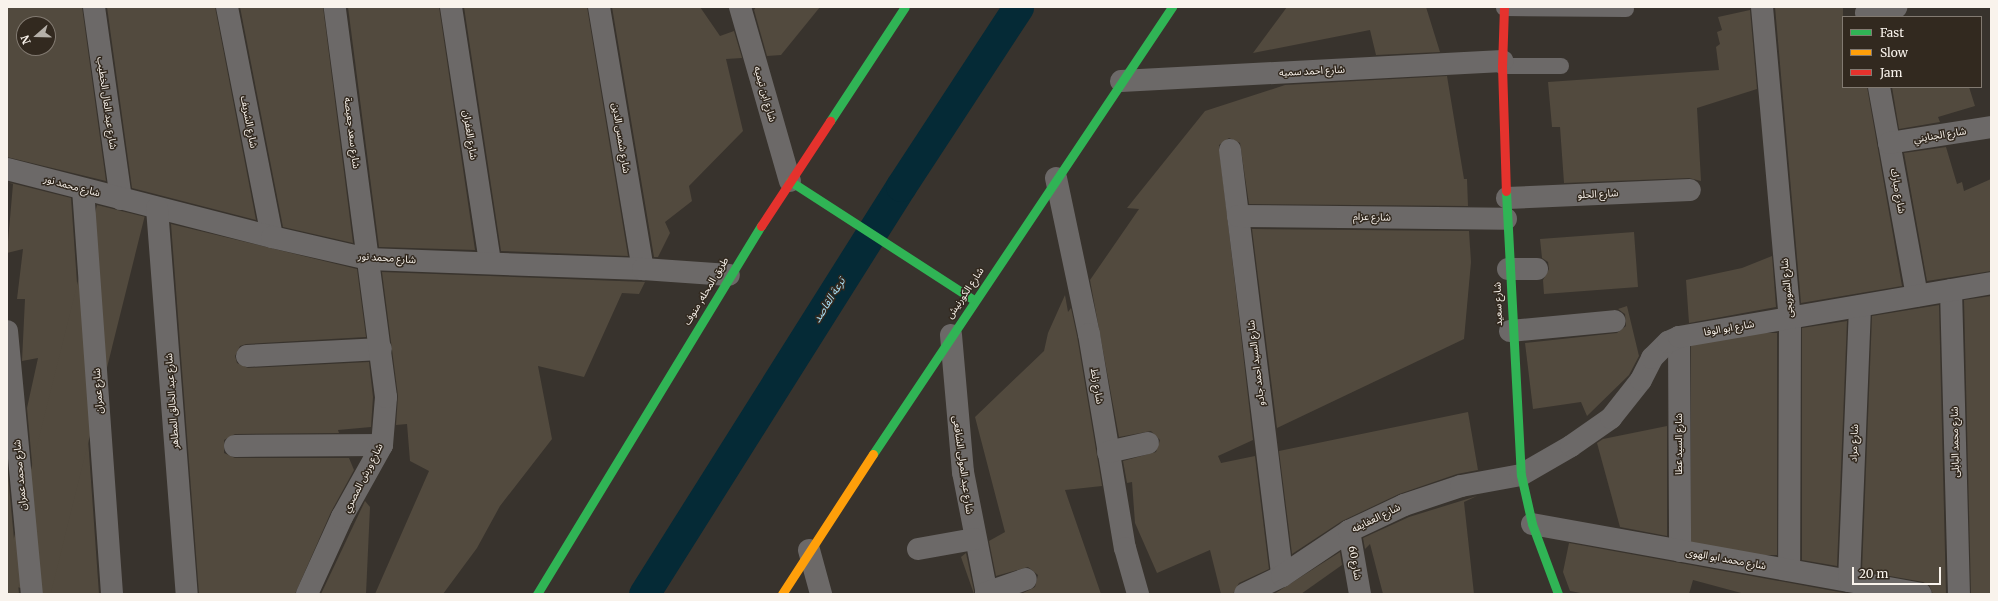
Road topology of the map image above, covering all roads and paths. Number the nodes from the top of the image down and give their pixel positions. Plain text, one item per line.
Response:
1 (94, 7) edge
2 (227, 7) edge
3 (335, 7) edge
4 (451, 7) edge
5 (600, 7) edge
6 (740, 7) edge
7 (905, 7) edge
8 (1172, 7) edge
9 (1504, 7) edge
10 (1762, 7) edge
11 (1896, 7) edge
12 (1626, 9) dead end
13 (1866, 12) edge
14 (1502, 64) junction
15 (1561, 66) dead end
16 (1121, 81) junction
17 (1879, 88) edge
18 (1991, 127) edge
19 (1889, 143) junction
20 (1230, 150) dead end
21 (7, 169) edge
22 (1056, 178) junction
23 (790, 181) junction
24 (83, 189) junction
25 (1690, 190) dead end
26 (121, 199) junction
27 (157, 208) junction
28 (1506, 209) junction
29 (1238, 216) junction
30 (272, 237) junction
31 (368, 259) junction
32 (490, 264) junction
33 (643, 269) junction
34 (1508, 269) junction
35 (1537, 269) dead end
36 (729, 274) junction
37 (1991, 283) edge
38 (1952, 290) junction
39 (1917, 296) junction
40 (974, 300) junction
41 (1860, 306) junction
42 (1790, 318) junction
43 (1615, 321) dead end
44 (1510, 330) junction
45 (7, 331) edge
46 (951, 335) junction
47 (1679, 337) junction
48 (381, 349) junction
49 (247, 356) dead end
50 (1148, 443) dead end
51 (382, 445) junction
52 (235, 446) dead end
53 (1108, 452) junction
54 (1521, 475) junction
55 (1532, 524) junction
56 (1349, 531) junction
57 (974, 540) junction
58 (809, 550) junction
59 (918, 550) dead end
60 (1680, 551) junction
61 (1789, 570) junction
62 (1282, 576) junction
63 (1026, 579) dead end
64 (1849, 581) junction
65 (987, 593) edge
66 (32, 594) edge
67 (112, 594) edge
68 (187, 594) edge
69 (307, 594) edge
70 (537, 594) edge
71 (782, 594) edge
72 (821, 594) edge
73 (1138, 594) edge
74 (1245, 594) edge
75 (1360, 594) edge
76 (1558, 594) edge
77 (1918, 594) edge
78 (1959, 594) edge

1 - 26 street, شارع عبد العال الخطيب
2 - 30 street, شارع الشريف
3 - 31 street, شارع سعد جعيصة
4 - 32 street, شارع الغفران
5 - 33 street, شارع شمس الدين
6 - 23 street, شارع ابن تيميه
7 - 23 main road, طريق المحله, منوف
8 - 16 main road, شارع الكورنيش
9 - 12 lane
9 - 14 main road, شارع سعيد
10 - 42 street, شارع الشوربجى
11 - 13 street
14 - 15 lane
14 - 16 street, شارع احمد سميه
14 - 28 main road, شارع سعيد
16 - 22 main road, شارع الكورنيش
17 - 19 street, شارع مبارك
18 - 19 street, شارع الجنايني
19 - 39 street, شارع مبارك
20 - 29 street, شارع السيد احمد جادو
21 - 24 street, شارع محمد نور
22 - 40 main road, شارع الكورنيش
22 - 53 street, شارع زلط
23 - 36 main road, طريق المحله, منوف
23 - 40 main road
24 - 26 street, شارع محمد نور
24 - 67 street, شارع عمران
25 - 28 street, شارع الحلو
26 - 27 street, شارع محمد نور
27 - 30 street, شارع محمد نور
27 - 68 street, شارع عبد الخالق المطاهر
28 - 29 street, شارع عزام
28 - 34 main road, شارع سعيد
29 - 62 street, شارع السيد احمد جادو
30 - 31 street, شارع محمد نور
31 - 32 street, شارع محمد نور
31 - 48 street, شارع ورش المصري
32 - 33 street, شارع محمد نور
33 - 36 street, شارع محمد نور
34 - 35 street
34 - 44 main road, شارع سعيد
36 - 70 main road, طريق المحله, منوف
37 - 38 street, شارع ابو الوفا
38 - 39 street, شارع ابو الوفا
38 - 78 street, شارع محمد البابلى
39 - 41 street, شارع ابو الوفا
40 - 46 main road, شارع الكورنيش
41 - 42 street, شارع ابو الوفا
41 - 64 street, شارع مراد
42 - 47 street, شارع ابو الوفا
42 - 61 street, شارع الشوربجى
43 - 44 street
44 - 54 main road, شارع سعيد
45 - 66 street, شارع محمد عمران
46 - 57 street, شارع عبد المولى الشافعى
46 - 58 main road, شارع الكورنيش
47 - 54 street, شارع ابو الوفا
47 - 60 street, شارع السيد عطا
48 - 49 street
48 - 51 street, شارع ورش المصري
50 - 53 street
51 - 52 street
51 - 69 street, شارع ورش المصري
53 - 73 street, شارع زلط
54 - 55 main road, شارع سعيد
54 - 56 street, شارع العفايفه
55 - 60 street, شارع محمد ابو الهوى
55 - 76 main road, شارع سعيد
56 - 62 street, شارع العفايفه
56 - 75 street, شارع 60
57 - 59 street
57 - 65 street, شارع عبد المولى الشافعى
58 - 71 main road, شارع الكورنيش
58 - 72 street
60 - 61 street, شارع محمد ابو الهوى
61 - 64 street, شارع محمد ابو الهوى
62 - 74 street, شارع العفايفه
63 - 65 street
64 - 77 street, شارع محمد ابو الهوى

